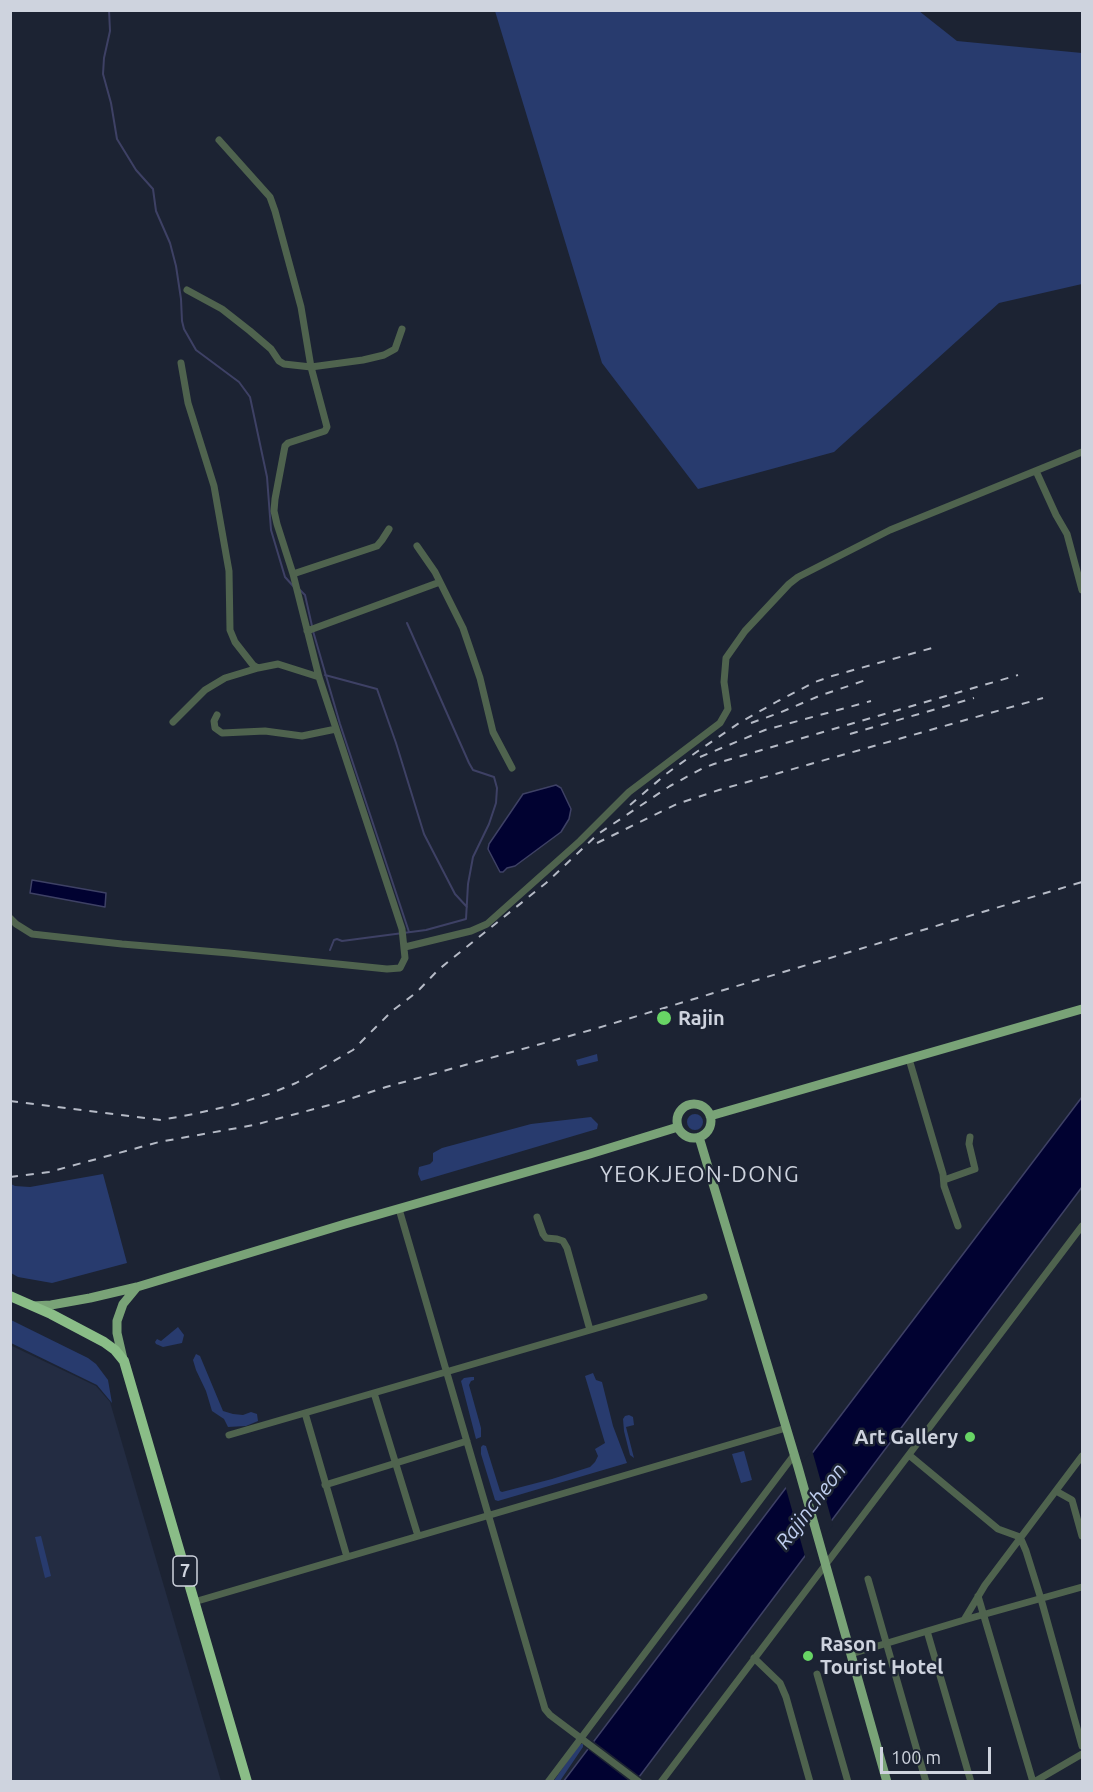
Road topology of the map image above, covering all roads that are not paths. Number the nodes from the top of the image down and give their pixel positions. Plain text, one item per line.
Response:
1 (219, 140) dead end
2 (187, 290) dead end
3 (402, 329) dead end
4 (181, 363) dead end
5 (311, 367) junction
6 (1083, 452) edge
7 (1036, 471) junction
8 (389, 529) dead end
9 (417, 546) dead end
10 (293, 574) junction
11 (441, 582) junction
12 (1083, 590) edge
13 (307, 631) junction
14 (258, 668) junction
15 (320, 677) junction
16 (217, 715) dead end
17 (174, 722) dead end
18 (336, 729) junction
19 (512, 768) dead end
20 (10, 918) edge
21 (405, 947) junction
22 (1083, 1010) edge
23 (909, 1059) junction
24 (710, 1116) junction
25 (678, 1126) junction
26 (699, 1137) junction
27 (970, 1137) dead end
28 (944, 1180) junction
29 (399, 1209) junction
30 (537, 1217) dead end
31 (958, 1226) dead end
32 (1083, 1226) edge
33 (137, 1287) junction
34 (10, 1296) edge
35 (704, 1297) dead end
36 (31, 1306) junction
37 (590, 1330) junction
38 (123, 1361) junction
39 (447, 1372) junction
40 (374, 1393) junction
41 (305, 1413) junction
42 (786, 1428) junction
43 (229, 1435) dead end
44 (467, 1441) junction
45 (794, 1455) junction
46 (909, 1455) junction
47 (1083, 1456) edge
48 (394, 1463) junction
49 (325, 1485) junction
50 (1056, 1491) junction
51 (489, 1515) junction
52 (418, 1536) junction
53 (1083, 1536) edge
54 (1020, 1537) junction
55 (347, 1557) junction
56 (826, 1565) junction
57 (868, 1579) dead end
58 (1083, 1587) edge
59 (978, 1596) junction
60 (1041, 1599) junction
61 (194, 1602) junction
62 (983, 1614) junction
63 (964, 1620) junction
64 (927, 1631) junction
65 (886, 1644) junction
66 (851, 1654) junction
67 (754, 1658) junction
68 (817, 1674) dead end
69 (580, 1737) junction
70 (1083, 1746) edge
71 (1083, 1754) edge
72 (246, 1782) edge
73 (548, 1782) edge
74 (639, 1782) edge
75 (661, 1782) edge
76 (810, 1782) edge
77 (848, 1782) edge
78 (887, 1782) edge
79 (926, 1782) edge
80 (971, 1782) edge
81 (1034, 1782) edge

1 - 5 street
2 - 5 street
3 - 5 street
4 - 14 street
5 - 10 street
6 - 7 street
7 - 12 street
7 - 21 street
8 - 10 street
9 - 11 street
10 - 13 street
11 - 13 street
11 - 19 street
13 - 15 street
14 - 15 street
14 - 17 street
15 - 18 street
16 - 18 street
18 - 21 street
20 - 21 street
22 - 23 main road
23 - 24 main road
23 - 28 street
24 - 25 main road
24 - 26 main road
25 - 26 main road
25 - 29 main road
26 - 42 main road
27 - 28 street
28 - 31 street
29 - 33 main road
29 - 39 street
30 - 37 street
32 - 46 street
33 - 36 main road
33 - 38 main road
34 - 36 highway
35 - 37 street
36 - 38 highway
37 - 39 street
38 - 61 highway, 7
39 - 40 street
39 - 44 street
40 - 41 street
40 - 48 street
41 - 43 street
41 - 49 street
42 - 45 main road
42 - 51 street
44 - 48 street
44 - 51 street
45 - 56 main road
45 - 69 street
46 - 54 street
46 - 56 street
47 - 50 street
48 - 49 street
48 - 52 street
49 - 55 street
50 - 53 street
50 - 54 street
51 - 52 street
51 - 69 street
52 - 55 street
54 - 59 street
54 - 60 street
55 - 61 street
56 - 66 main road
56 - 67 street
57 - 65 street
58 - 60 street
59 - 62 street
59 - 63 street
60 - 62 street
60 - 70 street
61 - 72 highway, 7
62 - 63 street
62 - 81 street
63 - 64 street
64 - 65 street
64 - 80 street
65 - 66 street
65 - 79 street
66 - 78 main road
67 - 75 street
67 - 76 street
68 - 77 street
69 - 73 street
69 - 74 street
71 - 81 street

